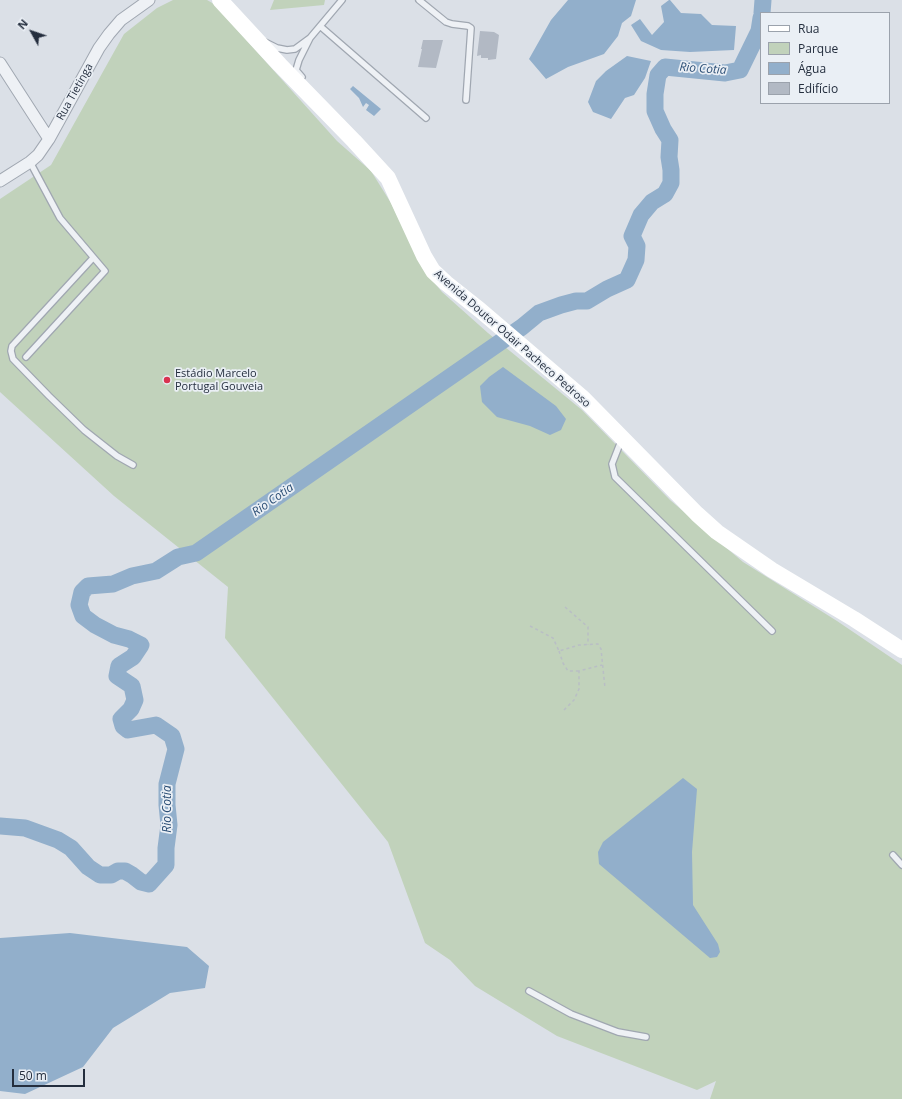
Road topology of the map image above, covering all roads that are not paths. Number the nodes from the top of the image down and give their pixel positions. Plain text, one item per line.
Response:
1 (149, 0) edge
2 (220, 0) edge
3 (342, 0) edge
4 (419, 0) edge
5 (320, 26) junction
6 (310, 38) junction
7 (258, 42) junction
8 (0, 63) edge
9 (306, 92) junction
10 (466, 100) dead end
11 (426, 118) dead end
12 (49, 139) junction
13 (30, 162) junction
14 (0, 181) edge
15 (94, 258) junction
16 (26, 357) dead end
17 (622, 439) junction
18 (133, 465) dead end
19 (772, 631) dead end
20 (902, 650) edge
21 (894, 855) dead end
22 (902, 865) edge
23 (529, 991) dead end
24 (646, 1038) dead end

1 - 12 street, Rua Tietinga
2 - 7 main road, Avenida Doutor Odair Pacheco Pedroso
3 - 5 lane
4 - 10 lane
5 - 6 lane
5 - 11 lane
6 - 7 lane
6 - 9 lane
7 - 9 main road, Avenida Doutor Odair Pacheco Pedroso
8 - 12 street
9 - 17 main road, Avenida Doutor Odair Pacheco Pedroso
12 - 13 street, Rua Tietinga
13 - 14 street, Rua Tietinga
13 - 15 lane
15 - 16 lane
15 - 18 lane
17 - 19 lane
17 - 20 main road, Avenida Doutor Odair Pacheco Pedroso
21 - 22 lane
23 - 24 lane

